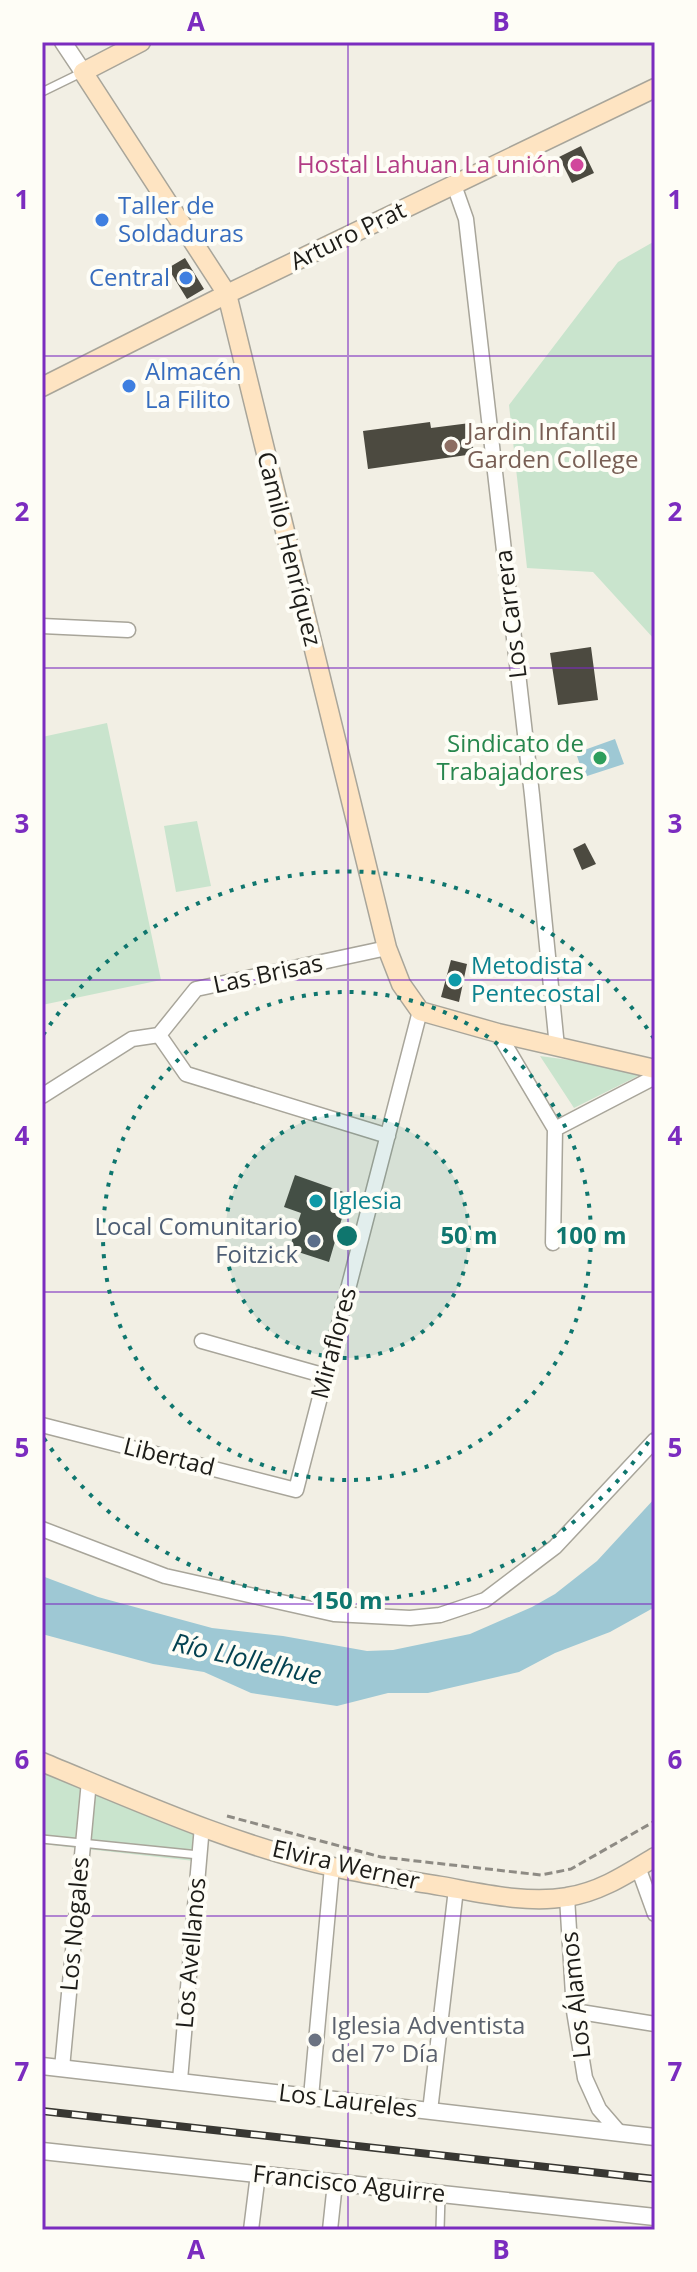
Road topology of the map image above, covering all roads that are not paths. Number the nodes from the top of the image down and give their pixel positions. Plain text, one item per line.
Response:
1 (63, 42) edge
2 (141, 42) edge
3 (83, 72) junction
4 (655, 88) edge
5 (42, 92) edge
6 (454, 185) junction
7 (227, 294) junction
8 (42, 387) edge
9 (42, 626) edge
10 (128, 630) dead end
11 (387, 948) junction
12 (420, 1011) junction
13 (498, 1033) junction
14 (159, 1035) junction
15 (557, 1047) junction
16 (655, 1069) edge
17 (655, 1077) edge
18 (42, 1096) edge
19 (555, 1129) junction
20 (388, 1136) junction
21 (553, 1243) dead end
22 (202, 1341) dead end
23 (326, 1376) junction
24 (42, 1425) edge
25 (655, 1440) edge
26 (296, 1490) joint
27 (42, 1529) edge
28 (42, 1762) edge
29 (89, 1781) junction
30 (208, 1819) junction
31 (42, 1839) edge
32 (83, 1843) junction
33 (200, 1856) junction
34 (655, 1857) edge
35 (332, 1867) junction
36 (638, 1867) junction
37 (456, 1889) junction
38 (567, 1897) junction
39 (655, 1914) edge
40 (574, 2011) junction
41 (655, 2024) edge
42 (42, 2066) edge
43 (62, 2068) junction
44 (180, 2080) junction
45 (311, 2097) junction
46 (430, 2111) junction
47 (618, 2131) junction
48 (655, 2137) edge
49 (42, 2151) edge
50 (258, 2174) junction
51 (335, 2183) junction
52 (441, 2194) junction
53 (655, 2217) edge
54 (251, 2230) edge
55 (330, 2230) edge
56 (440, 2230) edge

1 - 3 street, Camilo Henríquez
2 - 3 main road
3 - 5 lane
3 - 7 main road, Camilo Henríquez
4 - 6 main road, Arturo Prat
6 - 7 main road, Arturo Prat
6 - 15 street, Los Carrera
7 - 8 main road, Arturo Prat
7 - 11 main road, Camilo Henríquez
9 - 10 street
11 - 12 main road, Camilo Henríquez
11 - 14 street, Las Brisas
12 - 13 main road
12 - 20 street, Miraflores
13 - 15 main road
13 - 19 street
14 - 18 street
14 - 20 street
15 - 16 main road
17 - 19 street
19 - 21 street
20 - 23 street, Miraflores
22 - 23 street
23 - 26 street, Miraflores
24 - 26 street, Libertad
25 - 27 street
28 - 29 main road, Elvira Werner
29 - 30 main road, Elvira Werner
29 - 32 street, Los Nogales
30 - 33 street, Los Avellanos
30 - 35 main road, Elvira Werner
31 - 32 lane
32 - 33 lane
32 - 43 street, Los Nogales
33 - 44 street, Los Avellanos
34 - 36 main road, Elvira Werner
35 - 37 main road, Elvira Werner
35 - 45 street
36 - 38 main road, Elvira Werner
36 - 39 street
37 - 38 main road, Elvira Werner
37 - 46 street
38 - 40 street, Los Álamos
40 - 41 street
40 - 47 street, Los Álamos
42 - 43 street, Los Laureles
43 - 44 street, Los Laureles
44 - 45 street, Los Laureles
45 - 46 street, Los Laureles
46 - 47 street, Los Laureles
47 - 48 street, Los Laureles
49 - 50 street, Francisco Aguirre
50 - 51 street, Francisco Aguirre
50 - 54 street
51 - 52 street, Francisco Aguirre
51 - 55 street
52 - 53 street, Francisco Aguirre
52 - 56 lane

